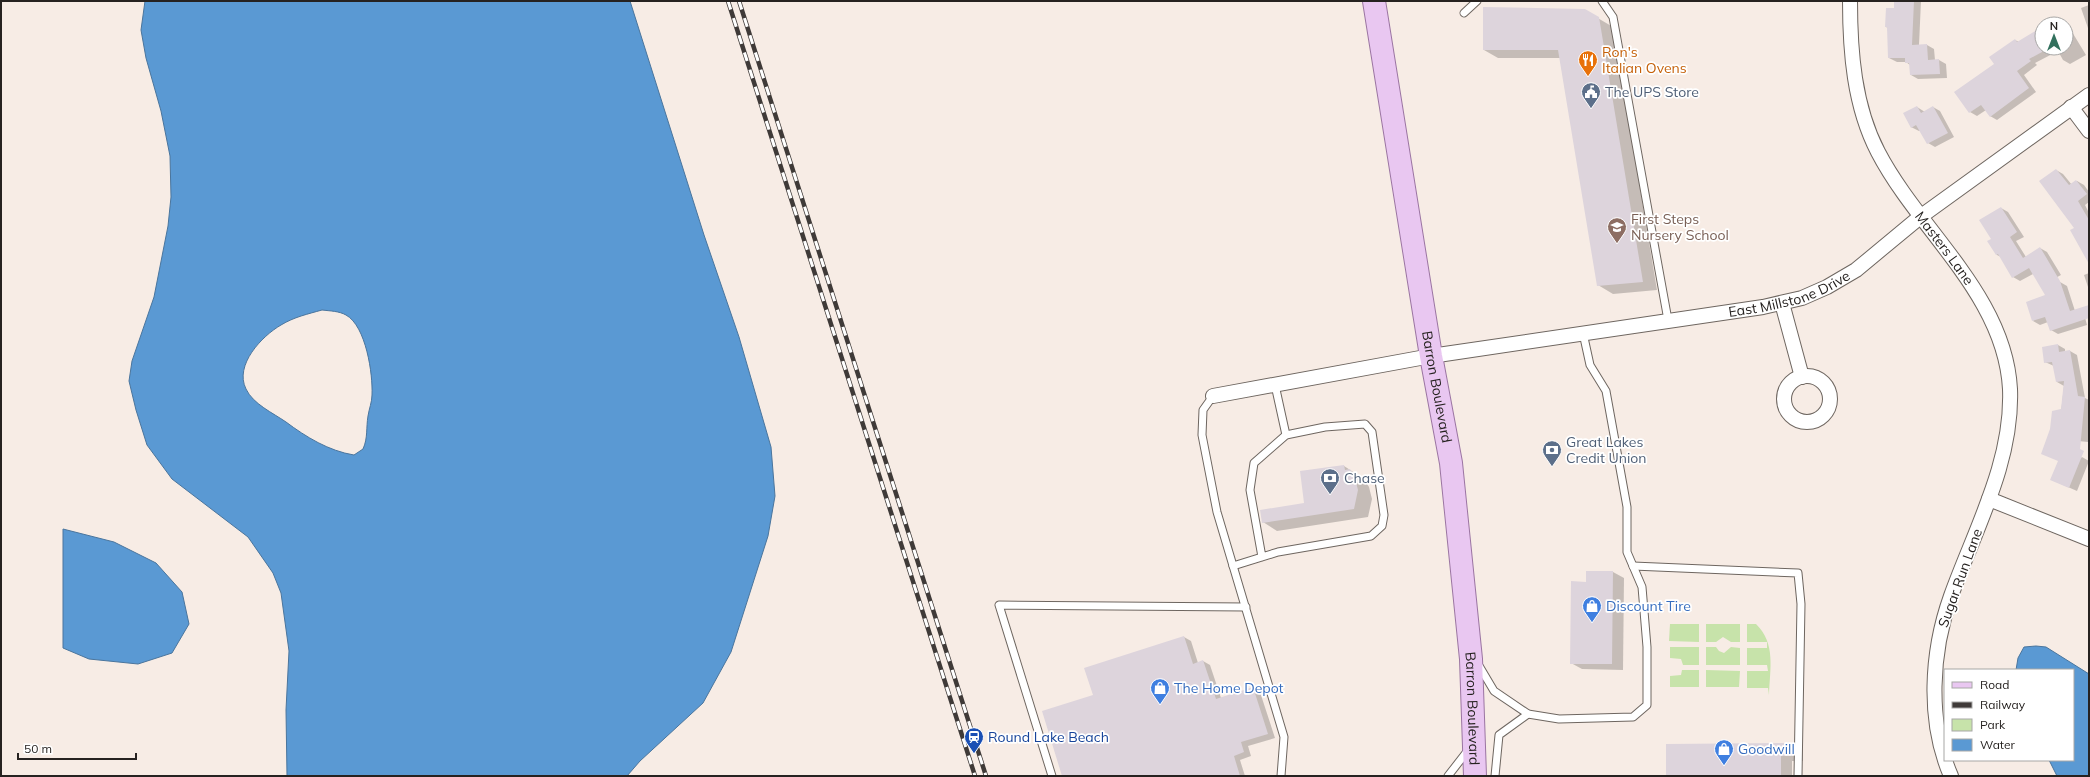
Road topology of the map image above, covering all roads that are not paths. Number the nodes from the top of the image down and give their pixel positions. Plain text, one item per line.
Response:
1 (1374, 1) edge
2 (1477, 1) edge
3 (1602, 1) edge
4 (1850, 1) edge
5 (1464, 13) dead end
6 (2089, 95) edge
7 (2071, 107) junction
8 (2089, 131) edge
9 (1920, 216) junction
10 (1782, 303) junction
11 (1668, 320) junction
12 (1583, 333) junction
13 (1432, 356) junction
14 (1802, 377) dead end
15 (1275, 385) junction
16 (1213, 396) joint
17 (1286, 435) junction
18 (1989, 499) junction
19 (2089, 539) edge
20 (1262, 557) junction
21 (1233, 566) junction
22 (1633, 566) junction
23 (1246, 607) junction
24 (1470, 651) junction
25 (1528, 714) junction
26 (1475, 740) junction
27 (1944, 756) edge
28 (1945, 761) edge
29 (1052, 776) edge
30 (1281, 776) edge
31 (1448, 776) edge
32 (1475, 776) edge
33 (1495, 776) edge
34 (1798, 776) edge
35 (1951, 776) edge

1 - 13 main road, Barron Boulevard
2 - 5 lane
3 - 11 lane
4 - 9 street, Masters Lane
6 - 7 street, East Millstone Drive
7 - 8 street
7 - 9 street, East Millstone Drive
9 - 10 street, East Millstone Drive
9 - 18 street, Masters Lane
10 - 11 street, East Millstone Drive
10 - 14 street
11 - 12 street, East Millstone Drive
12 - 13 street, East Millstone Drive
12 - 22 lane
13 - 15 street, East Millstone Drive
13 - 24 main road, Barron Boulevard
15 - 16 street, East Millstone Drive
15 - 17 lane
16 - 21 lane
17 - 20 lane
17 - 20 lane
18 - 19 street
18 - 27 street, Sugar Run Lane
20 - 21 lane
21 - 23 lane
22 - 25 lane
22 - 34 lane
23 - 29 lane
23 - 30 lane
24 - 25 lane
24 - 26 main road, Barron Boulevard
25 - 33 lane
26 - 31 lane
26 - 32 main road, Barron Boulevard
28 - 35 street, Sugar Run Lane

